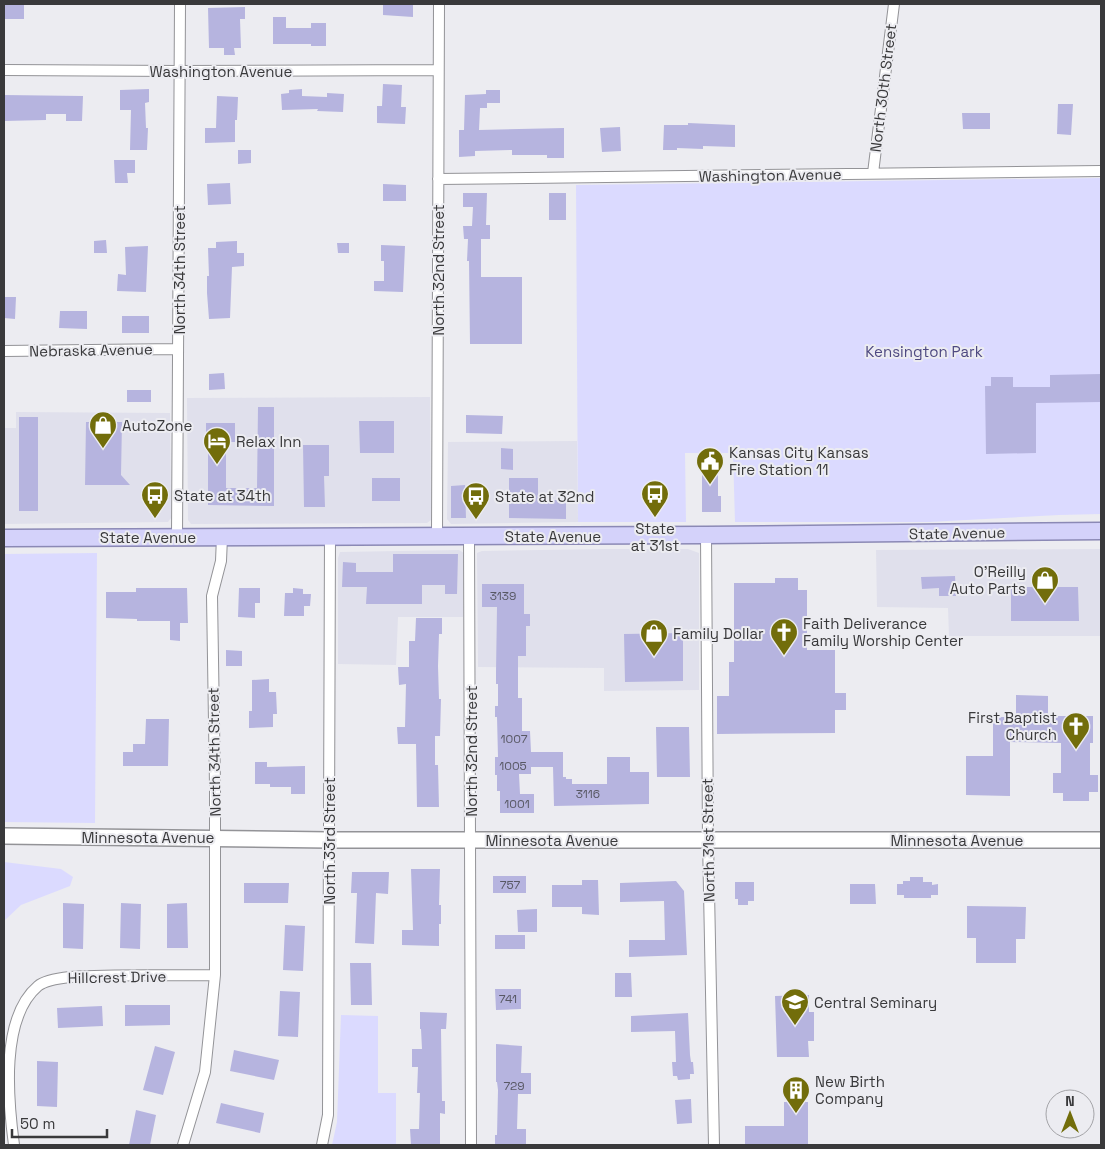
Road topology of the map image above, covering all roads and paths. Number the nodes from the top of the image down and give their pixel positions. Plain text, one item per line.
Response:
1 (180, 4) edge
2 (439, 4) edge
3 (894, 4) edge
4 (4, 70) edge
5 (438, 70) junction
6 (179, 72) junction
7 (1101, 171) edge
8 (873, 173) junction
9 (438, 179) junction
10 (178, 349) junction
11 (4, 351) edge
12 (1101, 531) edge
13 (706, 535) junction
14 (330, 536) junction
15 (437, 536) junction
16 (469, 536) junction
17 (177, 537) junction
18 (222, 537) junction
19 (4, 538) edge
20 (4, 836) edge
21 (214, 838) junction
22 (329, 840) junction
23 (471, 840) junction
24 (708, 840) junction
25 (1101, 840) edge
26 (215, 975) junction
27 (14, 1145) edge
28 (184, 1145) edge
29 (322, 1145) edge
30 (471, 1145) edge
31 (714, 1145) edge

1 - 6 street, North 34th Street
2 - 5 street, North 32nd Street
3 - 8 street, North 30th Street
4 - 6 street, Washington Avenue
5 - 6 street, Washington Avenue
5 - 9 street, North 32nd Street
6 - 10 street, North 34th Street
7 - 8 street, Washington Avenue
8 - 9 street, Washington Avenue
9 - 15 street, North 32nd Street
10 - 11 street, Nebraska Avenue
10 - 17 street, North 34th Street
12 - 13 main road, State Avenue
13 - 16 main road, State Avenue
13 - 24 street, North 31st Street
14 - 15 main road, State Avenue
14 - 18 main road, State Avenue
14 - 22 street, North 33rd Street
15 - 16 main road, State Avenue
16 - 23 street, North 32nd Street
17 - 18 main road, State Avenue
17 - 19 main road, State Avenue
18 - 21 street, North 34th Street
20 - 21 main road, Minnesota Avenue
21 - 22 main road, Minnesota Avenue
21 - 26 street, North 34th Street
22 - 23 main road, Minnesota Avenue
22 - 29 street, North 33rd Street
23 - 24 main road, Minnesota Avenue
23 - 30 street, North 32nd Street
24 - 25 main road, Minnesota Avenue
24 - 31 street, North 31st Street
26 - 27 street, Hillcrest Drive
26 - 28 street, North 34th Street

